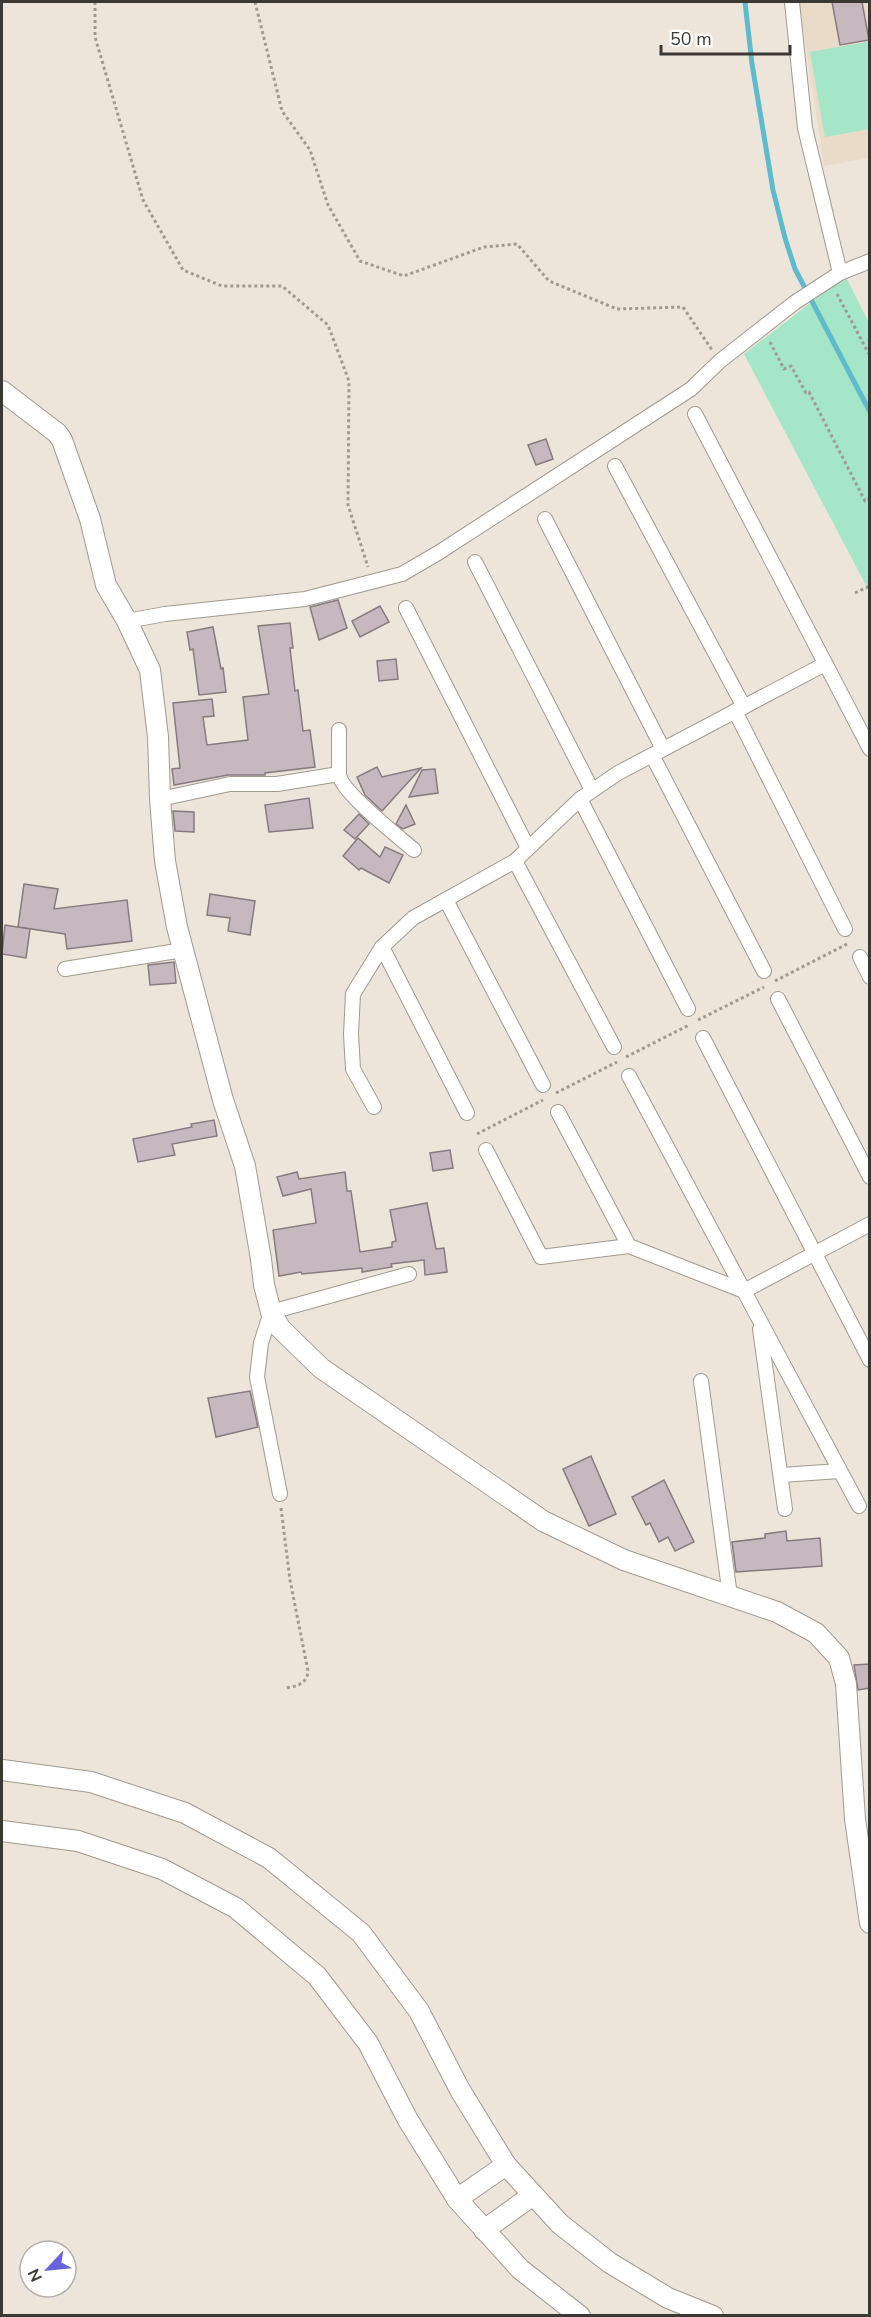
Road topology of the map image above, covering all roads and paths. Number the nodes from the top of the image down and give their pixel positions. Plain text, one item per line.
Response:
1 (95, 2) edge
2 (255, 2) edge
3 (792, 2) edge
4 (870, 261) edge
5 (840, 273) junction
6 (829, 287) junction
7 (760, 346) dead end
8 (870, 356) edge
9 (720, 361) junction
10 (2, 392) edge
11 (695, 414) dead end
12 (615, 466) dead end
13 (870, 501) edge
14 (545, 519) dead end
15 (475, 562) dead end
16 (373, 583) junction
17 (870, 586) edge
18 (855, 593) dead end
19 (406, 608) dead end
20 (127, 621) junction
21 (825, 664) junction
22 (739, 709) junction
23 (339, 730) dead end
24 (870, 749) edge
25 (658, 752) junction
26 (339, 774) junction
27 (592, 790) junction
28 (160, 799) junction
29 (580, 799) junction
30 (528, 848) junction
31 (414, 850) dead end
32 (515, 861) junction
33 (446, 900) junction
34 (849, 935) joint
35 (382, 947) junction
36 (183, 950) junction
37 (860, 957) dead end
38 (65, 969) dead end
39 (764, 971) dead end
40 (870, 977) edge
41 (778, 999) dead end
42 (688, 1009) dead end
43 (703, 1038) dead end
44 (614, 1047) dead end
45 (629, 1076) dead end
46 (543, 1085) dead end
47 (374, 1107) dead end
48 (558, 1112) dead end
49 (467, 1113) dead end
50 (486, 1150) joint
51 (870, 1177) edge
52 (870, 1224) edge
53 (628, 1246) junction
54 (814, 1253) junction
55 (409, 1274) dead end
56 (744, 1291) junction
57 (271, 1312) junction
58 (759, 1318) junction
59 (870, 1360) edge
60 (701, 1381) dead end
61 (840, 1470) junction
62 (781, 1475) junction
63 (280, 1494) joint
64 (859, 1506) dead end
65 (785, 1509) dead end
66 (730, 1596) junction
67 (286, 1688) dead end
68 (2, 1770) edge
69 (2, 1831) edge
70 (870, 1923) edge
71 (506, 2165) junction
72 (533, 2195) junction
73 (457, 2199) junction
74 (484, 2230) junction
75 (578, 2315) edge
76 (713, 2316) edge

1 - 16 path
2 - 9 path
3 - 5 street
4 - 5 street
5 - 6 street
6 - 8 path
6 - 9 street
7 - 13 path
9 - 16 street
10 - 20 street
11 - 21 street
12 - 22 street
14 - 25 street
15 - 27 street
16 - 20 street
17 - 18 path
19 - 30 street
20 - 28 street
21 - 22 street
21 - 24 street
22 - 25 street
22 - 34 street
23 - 26 street
25 - 27 street
25 - 39 street
26 - 28 street
26 - 31 street
27 - 29 street
28 - 36 street
29 - 30 street
29 - 42 street
30 - 32 street
32 - 33 street
32 - 44 street
33 - 35 street
33 - 46 street
34 - 50 path
35 - 47 street
35 - 49 street
36 - 38 street
36 - 57 street
37 - 40 street
41 - 51 street
43 - 54 street
45 - 56 street
48 - 53 street
50 - 53 street
52 - 54 street
53 - 56 street
54 - 56 street
54 - 59 street
55 - 57 street
56 - 58 street
57 - 63 street
57 - 66 street
58 - 61 street
58 - 62 street
60 - 66 street
61 - 62 street
61 - 64 street
62 - 65 street
63 - 67 path
66 - 70 street
68 - 71 street
69 - 73 street
71 - 72 street
71 - 73 street
72 - 74 street
72 - 76 street
73 - 74 street
74 - 75 street

